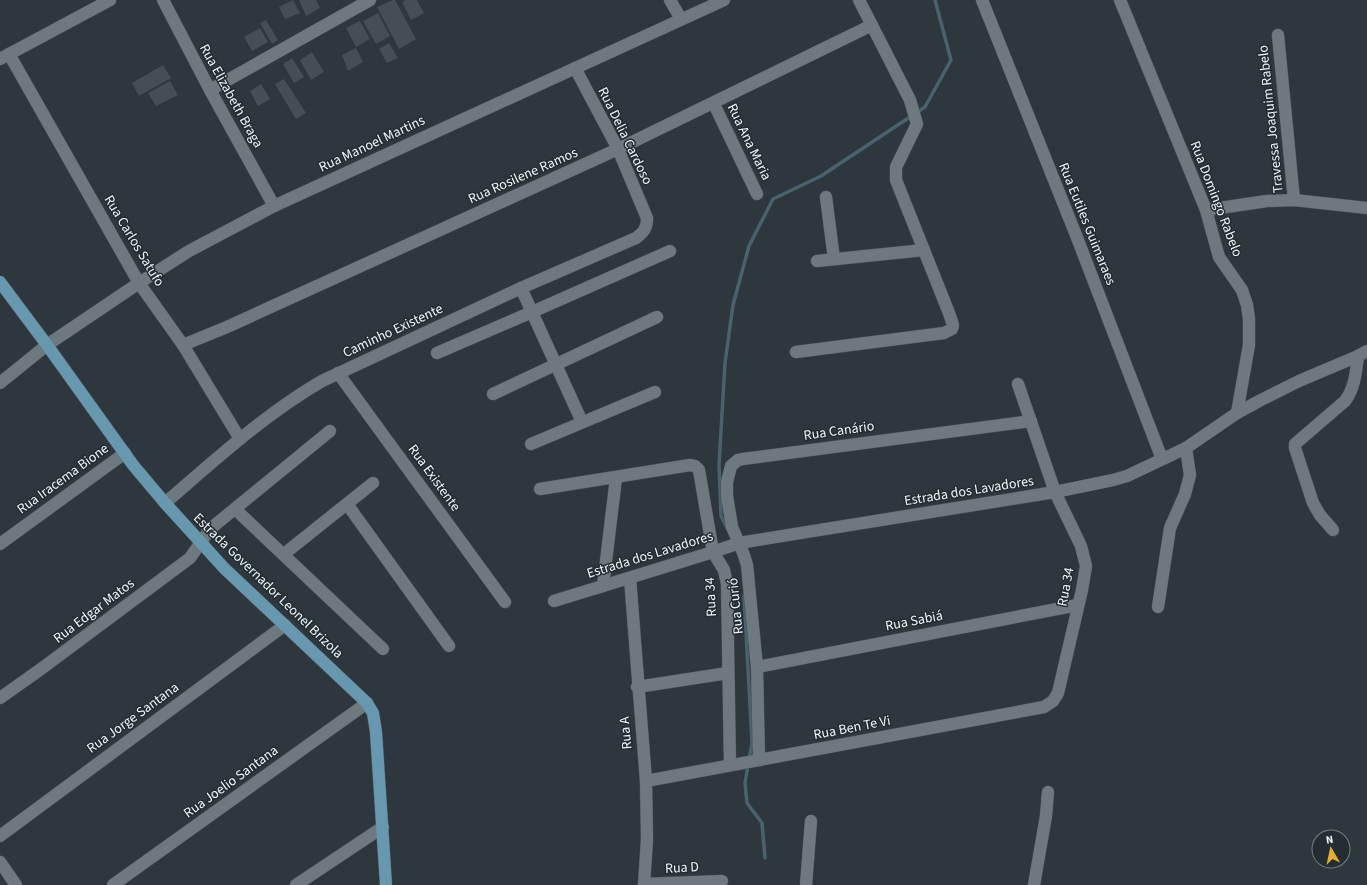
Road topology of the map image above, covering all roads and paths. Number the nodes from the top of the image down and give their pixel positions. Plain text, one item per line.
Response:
1 (110, 0) edge
2 (163, 0) edge
3 (370, 0) edge
4 (670, 0) edge
5 (724, 0) edge
6 (859, 0) edge
7 (982, 0) edge
8 (1120, 0) edge
9 (680, 19) junction
10 (872, 25) junction
11 (1278, 36) dead end
12 (5, 57) edge
13 (575, 68) junction
14 (210, 90) junction
15 (714, 104) junction
16 (618, 149) junction
17 (757, 194) dead end
18 (826, 197) dead end
19 (1294, 200) junction
20 (274, 206) junction
21 (1367, 208) edge
22 (1206, 210) junction
23 (647, 218) joint
24 (924, 250) junction
25 (670, 251) dead end
26 (834, 259) junction
27 (817, 261) dead end
28 (0, 282) edge
29 (139, 283) junction
30 (521, 288) junction
31 (532, 312) junction
32 (657, 317) dead end
33 (47, 345) junction
34 (183, 345) junction
35 (796, 352) dead end
36 (1365, 352) edge
37 (437, 353) dead end
38 (556, 364) junction
39 (338, 373) junction
40 (0, 383) edge
41 (1018, 384) dead end
42 (655, 392) dead end
43 (492, 394) dead end
44 (1237, 413) junction
45 (1031, 421) junction
46 (582, 422) junction
47 (330, 431) dead end
48 (240, 439) junction
49 (530, 444) dead end
50 (1186, 448) junction
51 (125, 453) junction
52 (1162, 459) junction
53 (616, 478) junction
54 (373, 483) dead end
55 (540, 489) dead end
56 (1055, 492) junction
57 (165, 503) junction
58 (347, 504) junction
59 (234, 509) junction
60 (1333, 530) dead end
61 (200, 541) junction
62 (737, 543) junction
63 (0, 544) edge
64 (717, 550) junction
65 (284, 554) junction
66 (630, 578) junction
67 (603, 586) junction
68 (554, 601) dead end
69 (505, 602) dead end
70 (1078, 605) junction
71 (1158, 607) dead end
72 (285, 625) junction
73 (449, 646) dead end
74 (383, 650) dead end
75 (757, 667) junction
76 (728, 673) junction
77 (637, 687) junction
78 (1058, 693) joint
79 (0, 698) edge
80 (367, 703) junction
81 (756, 761) junction
82 (734, 764) junction
83 (646, 781) junction
84 (1048, 792) dead end
85 (811, 821) dead end
86 (383, 827) junction
87 (0, 836) edge
88 (0, 862) edge
89 (722, 881) dead end
90 (16, 885) edge
91 (114, 885) edge
92 (296, 885) edge
93 (386, 885) edge
94 (644, 885) edge
95 (806, 885) edge
96 (1034, 885) edge

1 - 12 street
2 - 14 street, Rua Elizabeth Braga
3 - 14 street
4 - 9 street
5 - 9 street, Rua Manoel Martins
6 - 10 street
7 - 52 street, Rua Eutiles Guimaraes
8 - 22 street, Rua Domingo Rabelo
9 - 13 street, Rua Manoel Martins
10 - 15 street, Rua Rosilene Ramos
10 - 24 street
11 - 19 street, Travessa Joaquim Rabelo
12 - 29 street, Rua Carlos Satufo
13 - 16 street, Rua Delia Cardoso
13 - 20 street, Rua Manoel Martins
14 - 20 street, Rua Elizabeth Braga
15 - 16 street, Rua Rosilene Ramos
15 - 17 street, Rua Ana Maria
16 - 23 street, Rua Delia Cardoso
16 - 34 street, Rua Rosilene Ramos
18 - 26 street
19 - 21 street
19 - 22 street
20 - 29 street, Rua Manoel Martins
22 - 44 street, Rua Domingo Rabelo
23 - 30 street, Caminho Existente
24 - 26 street
24 - 35 street
25 - 31 street
26 - 27 street
28 - 33 main road, Estrada Governador Leonel Brizola
29 - 33 street, Rua Manoel Martins
29 - 34 street, Rua Carlos Satufo
30 - 31 street
30 - 39 street, Caminho Existente
31 - 37 street
31 - 38 street
32 - 38 street
33 - 40 street, Rua Manoel Martins
33 - 51 main road, Estrada Governador Leonel Brizola
34 - 48 street, Rua Carlos Satufo
36 - 44 street, Estrada dos Lavadores
36 - 60 street
38 - 43 street
38 - 46 street
39 - 48 street, Caminho Existente
39 - 69 street, Rua Existente
41 - 45 street
42 - 46 street
44 - 50 street, Estrada dos Lavadores
45 - 56 street
45 - 62 street, Rua Canário
46 - 49 street
47 - 59 street, Rua Edgar Matos
48 - 57 street, Caminho Existente
50 - 52 street, Estrada dos Lavadores
50 - 71 street
51 - 57 main road, Estrada Governador Leonel Brizola
51 - 63 street, Rua Iracema Bione
52 - 56 street, Estrada dos Lavadores
53 - 55 street, Rua 34
53 - 64 street, Rua 34
53 - 67 street
54 - 58 street
56 - 62 street, Estrada dos Lavadores
56 - 70 street, Rua 34
57 - 61 main road, Estrada Governador Leonel Brizola
58 - 65 street
58 - 73 street
59 - 61 street, Rua Edgar Matos
59 - 65 street
61 - 72 main road, Estrada Governador Leonel Brizola
61 - 79 street, Rua Edgar Matos
62 - 64 street, Estrada dos Lavadores
62 - 75 street, Rua Curió
64 - 66 street, Estrada dos Lavadores
64 - 76 street, Rua 34
65 - 74 street
66 - 67 street, Estrada dos Lavadores
66 - 77 street, Rua A
67 - 68 street, Estrada dos Lavadores
70 - 75 street, Rua Sabiá
70 - 78 street, Rua 34
72 - 80 main road, Estrada Governador Leonel Brizola
72 - 87 street, Rua Jorge Santana
75 - 81 street
76 - 77 street
76 - 82 street, Rua 34
77 - 83 street, Rua A
78 - 81 street, Rua Ben Te Vi
80 - 86 main road, Estrada Governador Leonel Brizola
80 - 91 street, Rua Joelio Santana
81 - 82 street, Rua Ben Te Vi
82 - 83 street, Rua Ben Te Vi
83 - 94 street, Rua A
84 - 96 street
85 - 95 street
86 - 92 street
86 - 93 main road, Estrada Governador Leonel Brizola
88 - 90 street
89 - 94 street, Rua D

